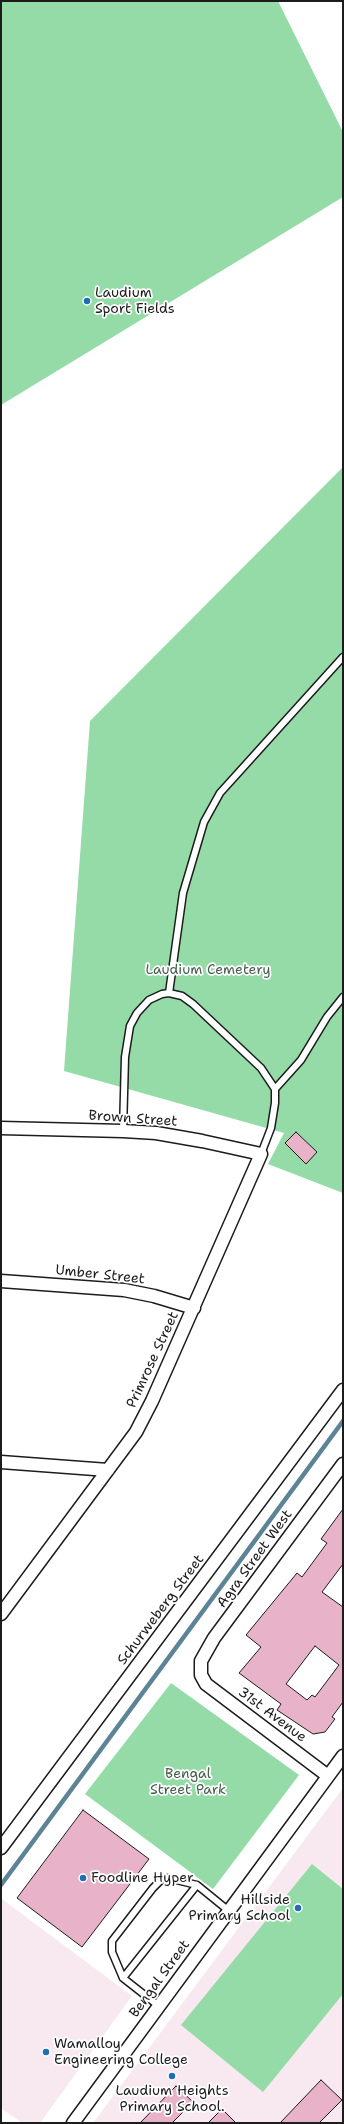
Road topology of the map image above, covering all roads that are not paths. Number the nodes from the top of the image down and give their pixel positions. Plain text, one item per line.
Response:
1 (343, 657) edge
2 (169, 993) junction
3 (343, 997) edge
4 (275, 1089) junction
5 (1, 1128) edge
6 (123, 1131) junction
7 (261, 1154) junction
8 (1, 1281) edge
9 (194, 1308) junction
10 (343, 1390) edge
11 (1, 1462) edge
12 (343, 1464) edge
13 (108, 1470) junction
14 (1, 1614) edge
15 (201, 1674) joint
16 (343, 1756) edge
17 (328, 1776) junction
18 (1, 1848) edge
19 (197, 1885) junction
20 (229, 1911) junction
21 (123, 1978) junction
22 (160, 2007) junction
23 (72, 2123) edge

1 - 2 lane
2 - 4 lane
2 - 6 lane
3 - 4 lane
4 - 7 lane, Primrose Street
5 - 6 street, Brown Street
6 - 7 street, Brown Street
7 - 9 street, Primrose Street
8 - 9 street, Umber Street
9 - 13 street, Primrose Street
10 - 18 street, Schurweberg Street
11 - 13 street
12 - 15 street, Agra Street West
13 - 14 street, Primrose Street
15 - 17 street, 31st Avenue
16 - 17 street, Bengal Street
17 - 20 street, Bengal Street
19 - 20 lane
19 - 21 lane
19 - 21 lane
20 - 22 street, Bengal Street
21 - 22 lane
22 - 23 street, Bengal Street

